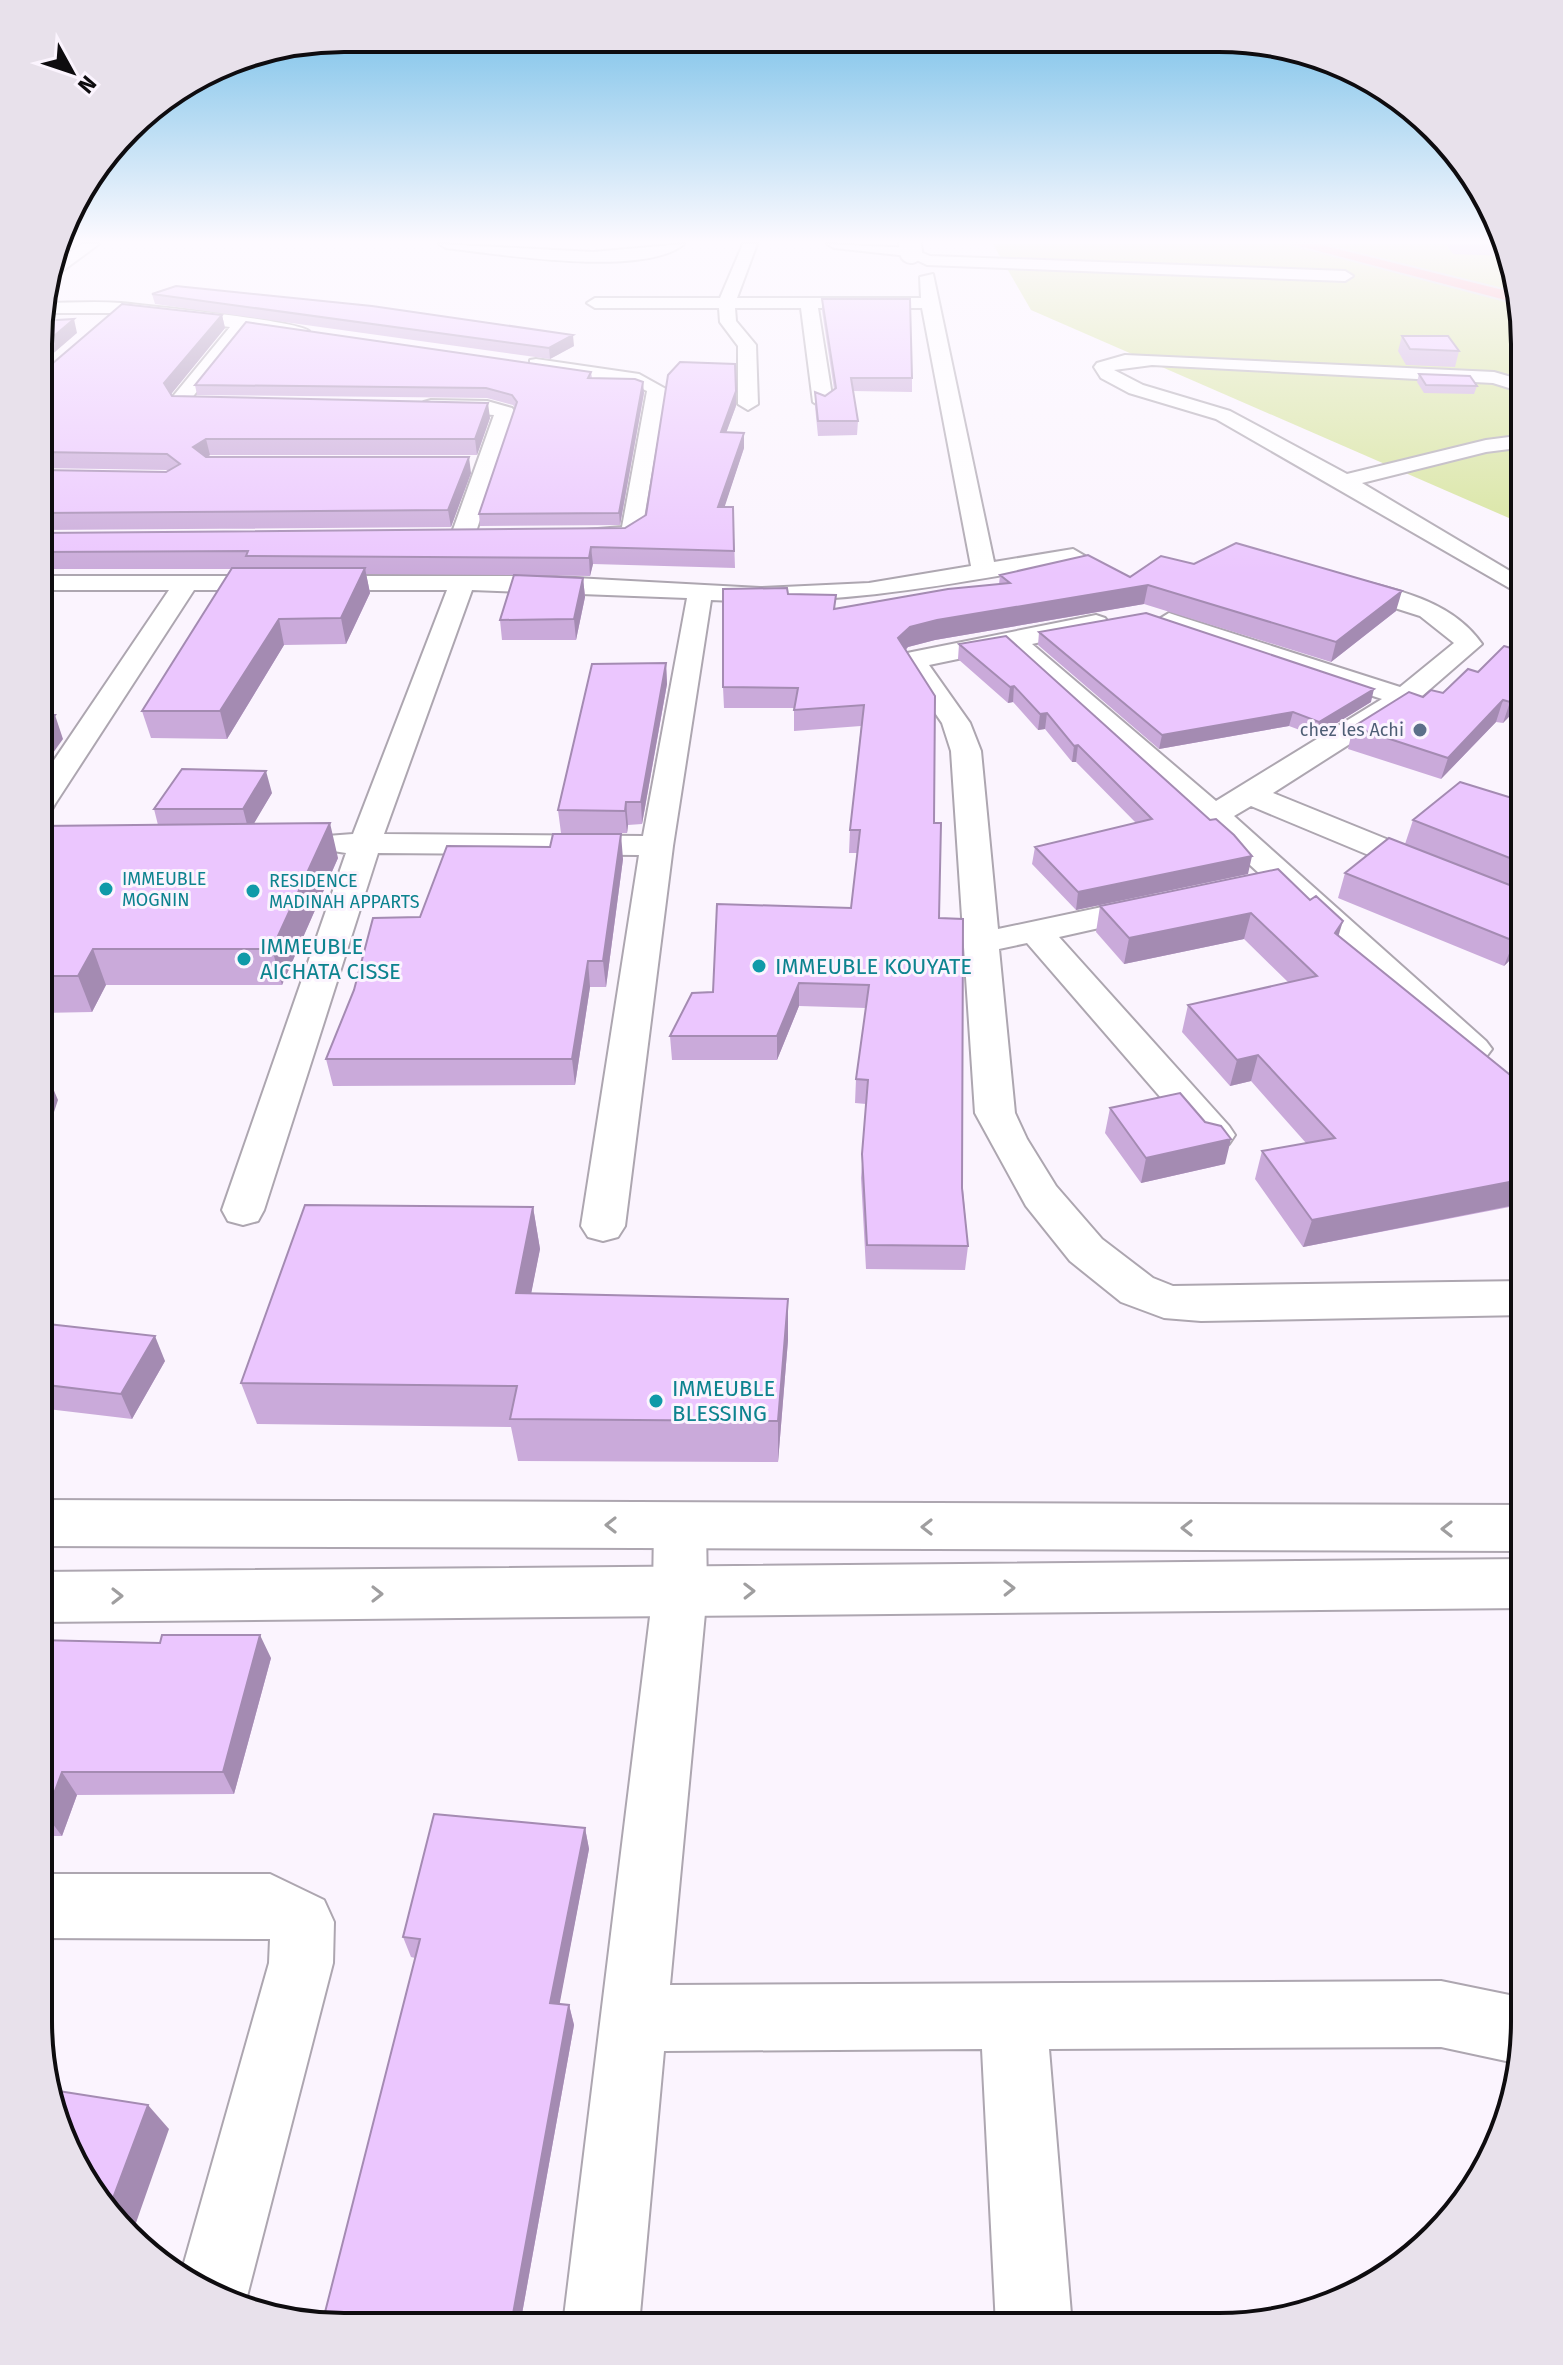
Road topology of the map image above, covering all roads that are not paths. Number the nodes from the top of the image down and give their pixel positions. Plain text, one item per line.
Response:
1 (217, 354) edge
2 (747, 354) edge
3 (811, 354) edge
4 (940, 354) edge
5 (518, 362) edge
6 (1511, 383) edge
7 (823, 402) edge
8 (748, 404) dead end
9 (243, 406) edge
10 (411, 406) edge
11 (1511, 443) edge
12 (458, 464) edge
13 (488, 464) junction
14 (1344, 481) junction
15 (568, 537) edge
16 (462, 538) junction
17 (493, 538) edge
18 (431, 539) edge
19 (1073, 556) edge
20 (984, 571) junction
21 (1314, 575) edge
22 (187, 582) junction
23 (1511, 582) edge
24 (52, 583) edge
25 (462, 583) junction
26 (700, 593) junction
27 (1145, 615) edge
28 (1118, 619) edge
29 (1013, 641) junction
30 (1404, 697) junction
31 (52, 786) edge
32 (1251, 795) junction
33 (1214, 815) junction
34 (303, 843) edge
35 (365, 843) junction
36 (657, 846) junction
37 (1453, 878) edge
38 (1190, 898) edge
39 (1035, 931) junction
40 (980, 943) junction
41 (1492, 1066) edge
42 (1215, 1135) edge
43 (243, 1210) dead end
44 (603, 1226) dead end
45 (1511, 1298) edge
46 (52, 1523) edge
47 (680, 1526) junction
48 (1511, 1528) edge
49 (1511, 1583) edge
50 (680, 1592) junction
51 (52, 1597) edge
52 (52, 1906) edge
53 (1013, 2016) junction
54 (634, 2018) junction
55 (1511, 2028) edge
56 (215, 2283) edge
57 (602, 2313) edge
58 (1033, 2313) edge

1 - 9 street
2 - 8 street
3 - 7 street
4 - 20 street
5 - 15 street
6 - 14 street
10 - 13 street
11 - 14 street
12 - 13 street
13 - 16 street
14 - 23 street
16 - 17 street
16 - 18 street
19 - 20 street
20 - 26 street
21 - 30 street
22 - 24 street
22 - 25 street
22 - 31 street
25 - 26 street
25 - 35 street
26 - 36 street
27 - 30 street
28 - 29 street
29 - 33 street
29 - 40 street
30 - 32 street
32 - 33 street
32 - 37 street
33 - 41 street
34 - 35 street
35 - 36 street
35 - 43 street
36 - 44 street
38 - 39 street
39 - 40 street
39 - 42 street
40 - 45 street
47 -> 46 street
48 -> 47 street
47 - 50 street
50 -> 49 street
51 -> 50 street
50 - 54 street
52 - 56 street
53 - 54 street
53 - 55 street
53 - 58 street
54 - 57 street

